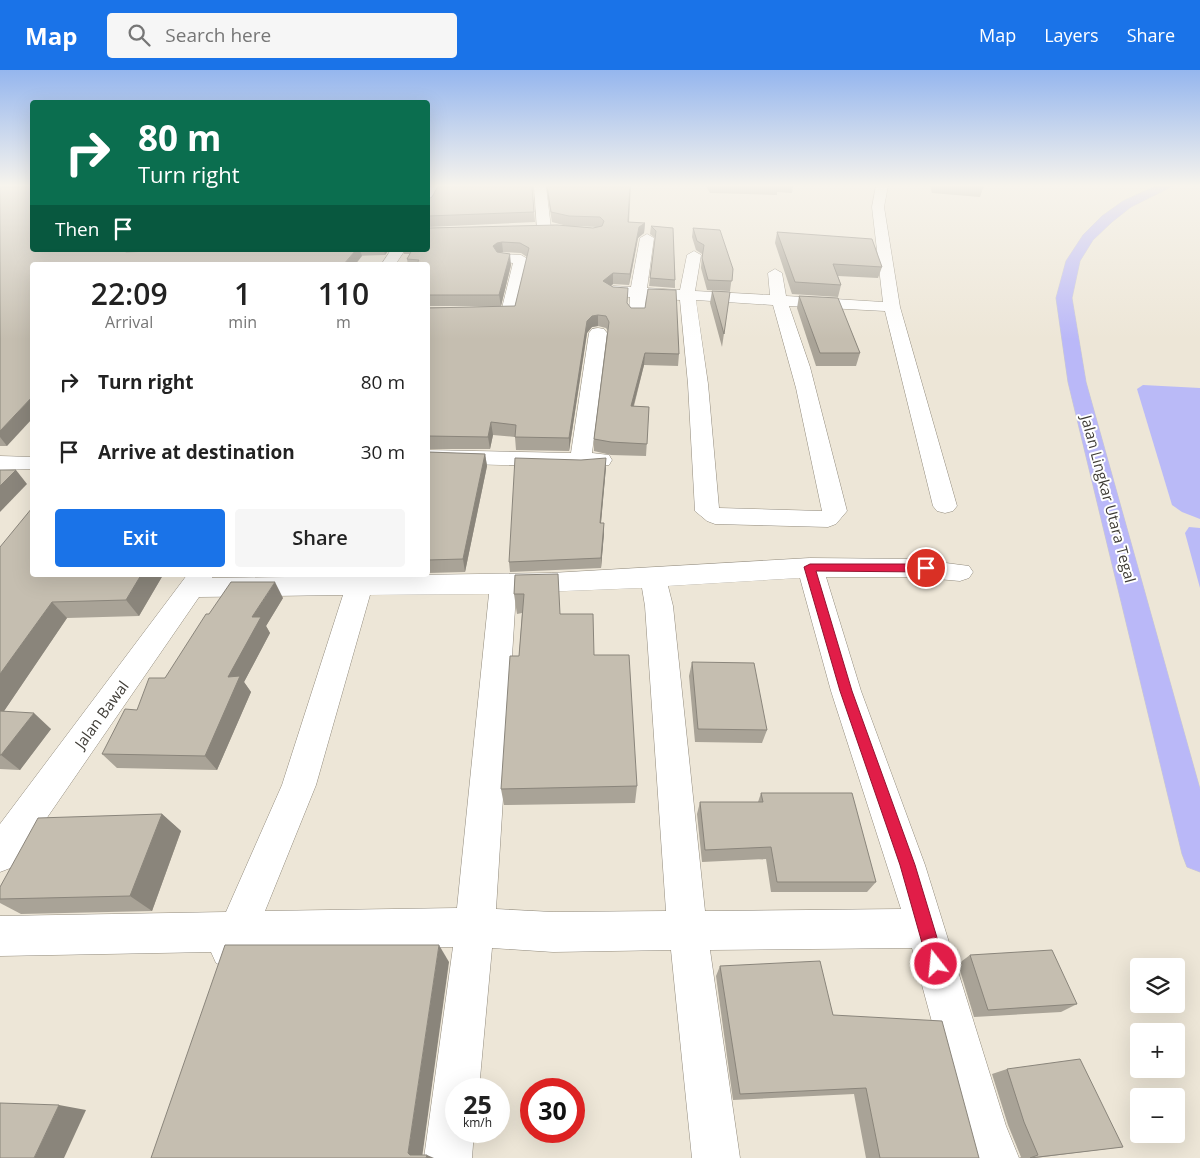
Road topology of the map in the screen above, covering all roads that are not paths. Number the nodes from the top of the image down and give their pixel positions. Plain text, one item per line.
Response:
1 (882, 237) edge
2 (1089, 237) edge
3 (647, 238) edge
4 (694, 255) dead end
5 (503, 258) edge
6 (775, 273) dead end
7 (613, 291) edge
8 (638, 293) junction
9 (687, 295) junction
10 (779, 300) junction
11 (892, 307) junction
12 (430, 313) edge
13 (637, 315) edge
14 (598, 333) dead end
15 (430, 457) edge
16 (0, 463) edge
17 (30, 463) edge
18 (945, 506) dead end
19 (810, 567) junction
20 (960, 572) dead end
21 (653, 578) junction
22 (197, 582) edge
23 (360, 584) junction
24 (503, 584) junction
25 (0, 854) edge
26 (1200, 854) edge
27 (475, 926) junction
28 (926, 928) junction
29 (689, 932) junction
30 (236, 933) junction
31 (0, 936) edge
32 (216, 989) edge
33 (448, 1158) edge
34 (716, 1158) edge
35 (995, 1158) edge

1 - 11 street
2 - 26 highway, Jalan Lingkar Utara Tegal
3 - 8 street
4 - 9 street
5 - 12 street
6 - 10 street
7 - 8 street
8 - 9 street
8 - 13 street
9 - 10 street
9 - 10 street
10 - 11 street
11 - 18 street
14 - 15 street
16 - 17 street
19 - 20 street
19 - 21 street
19 - 28 street
21 - 24 street
21 - 29 street
22 - 23 street
22 - 25 street, Jalan Bawal
23 - 24 street
23 - 30 street
24 - 27 street
27 - 29 street
27 - 30 street
27 - 33 street
28 - 29 street
28 - 35 street
29 - 34 street
30 - 31 street
30 - 32 street

